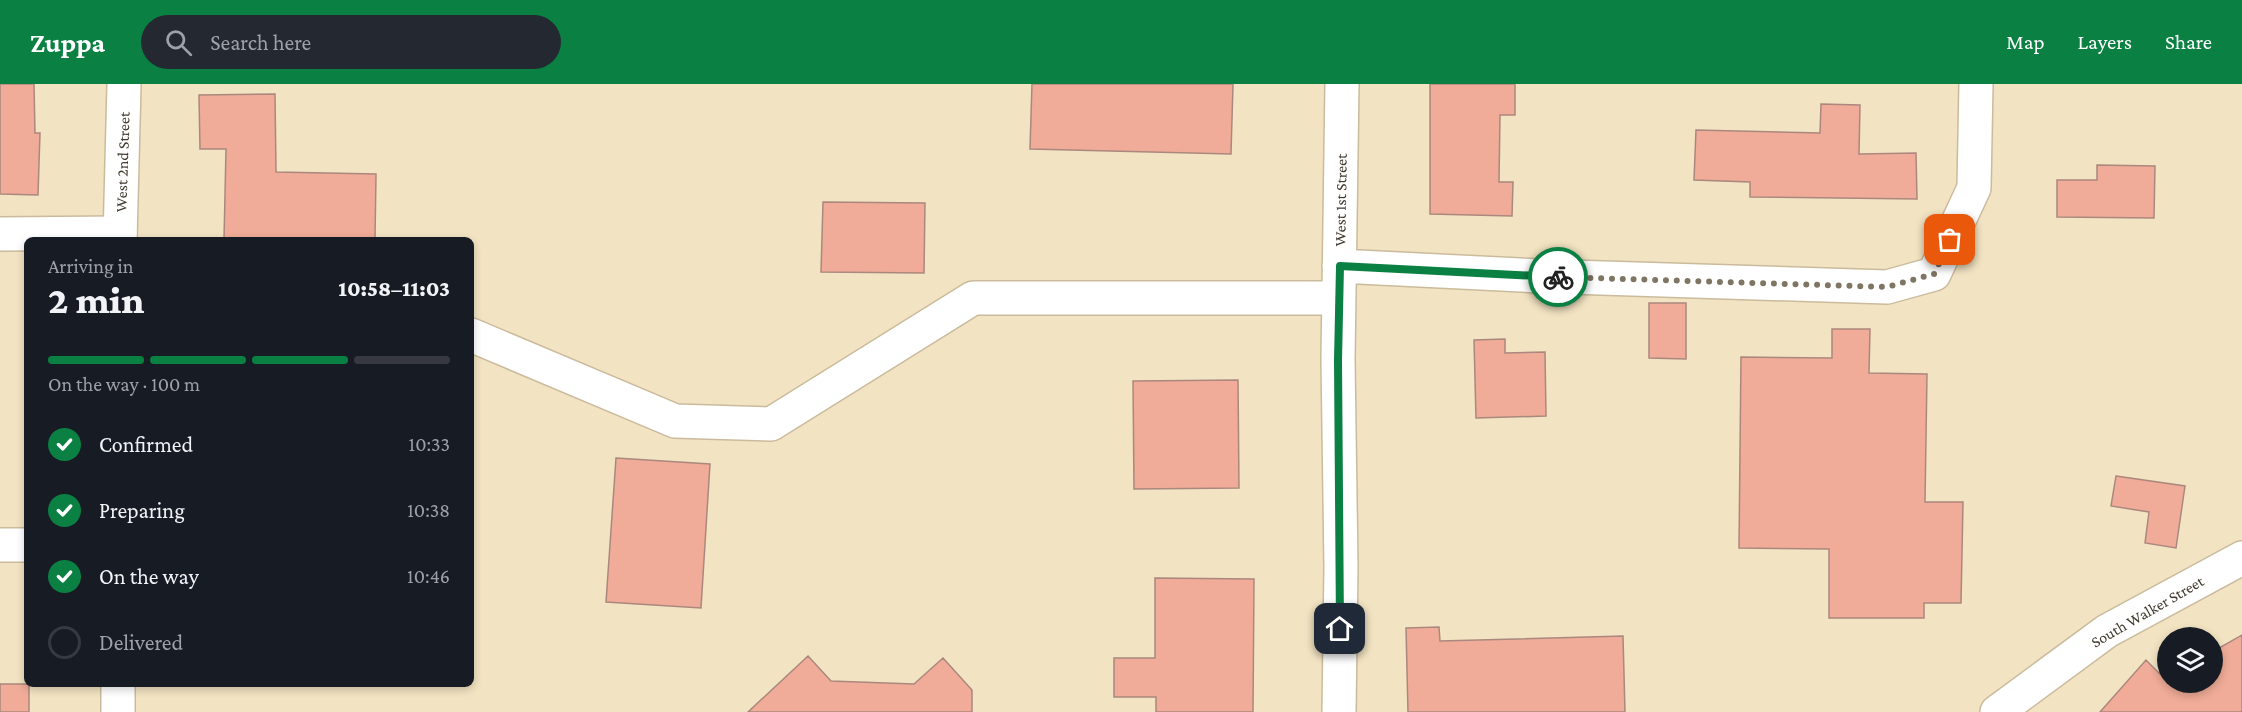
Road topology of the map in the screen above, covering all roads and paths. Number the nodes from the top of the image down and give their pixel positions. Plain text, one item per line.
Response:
1 (124, 84) edge
2 (1342, 84) edge
3 (1976, 84) edge
4 (0, 234) edge
5 (120, 236) edge
6 (1339, 282) junction
7 (474, 336) edge
8 (0, 544) edge
9 (24, 544) edge
10 (2242, 558) edge
11 (118, 687) edge
12 (118, 712) edge
13 (1339, 712) edge
14 (1997, 712) edge

1 - 5 street, West 2nd Street
2 - 6 street, West 1st Street
3 - 6 street
4 - 5 street
6 - 7 street
6 - 13 street, West 1st Street
8 - 9 street
10 - 14 street, South Walker Street
11 - 12 street

